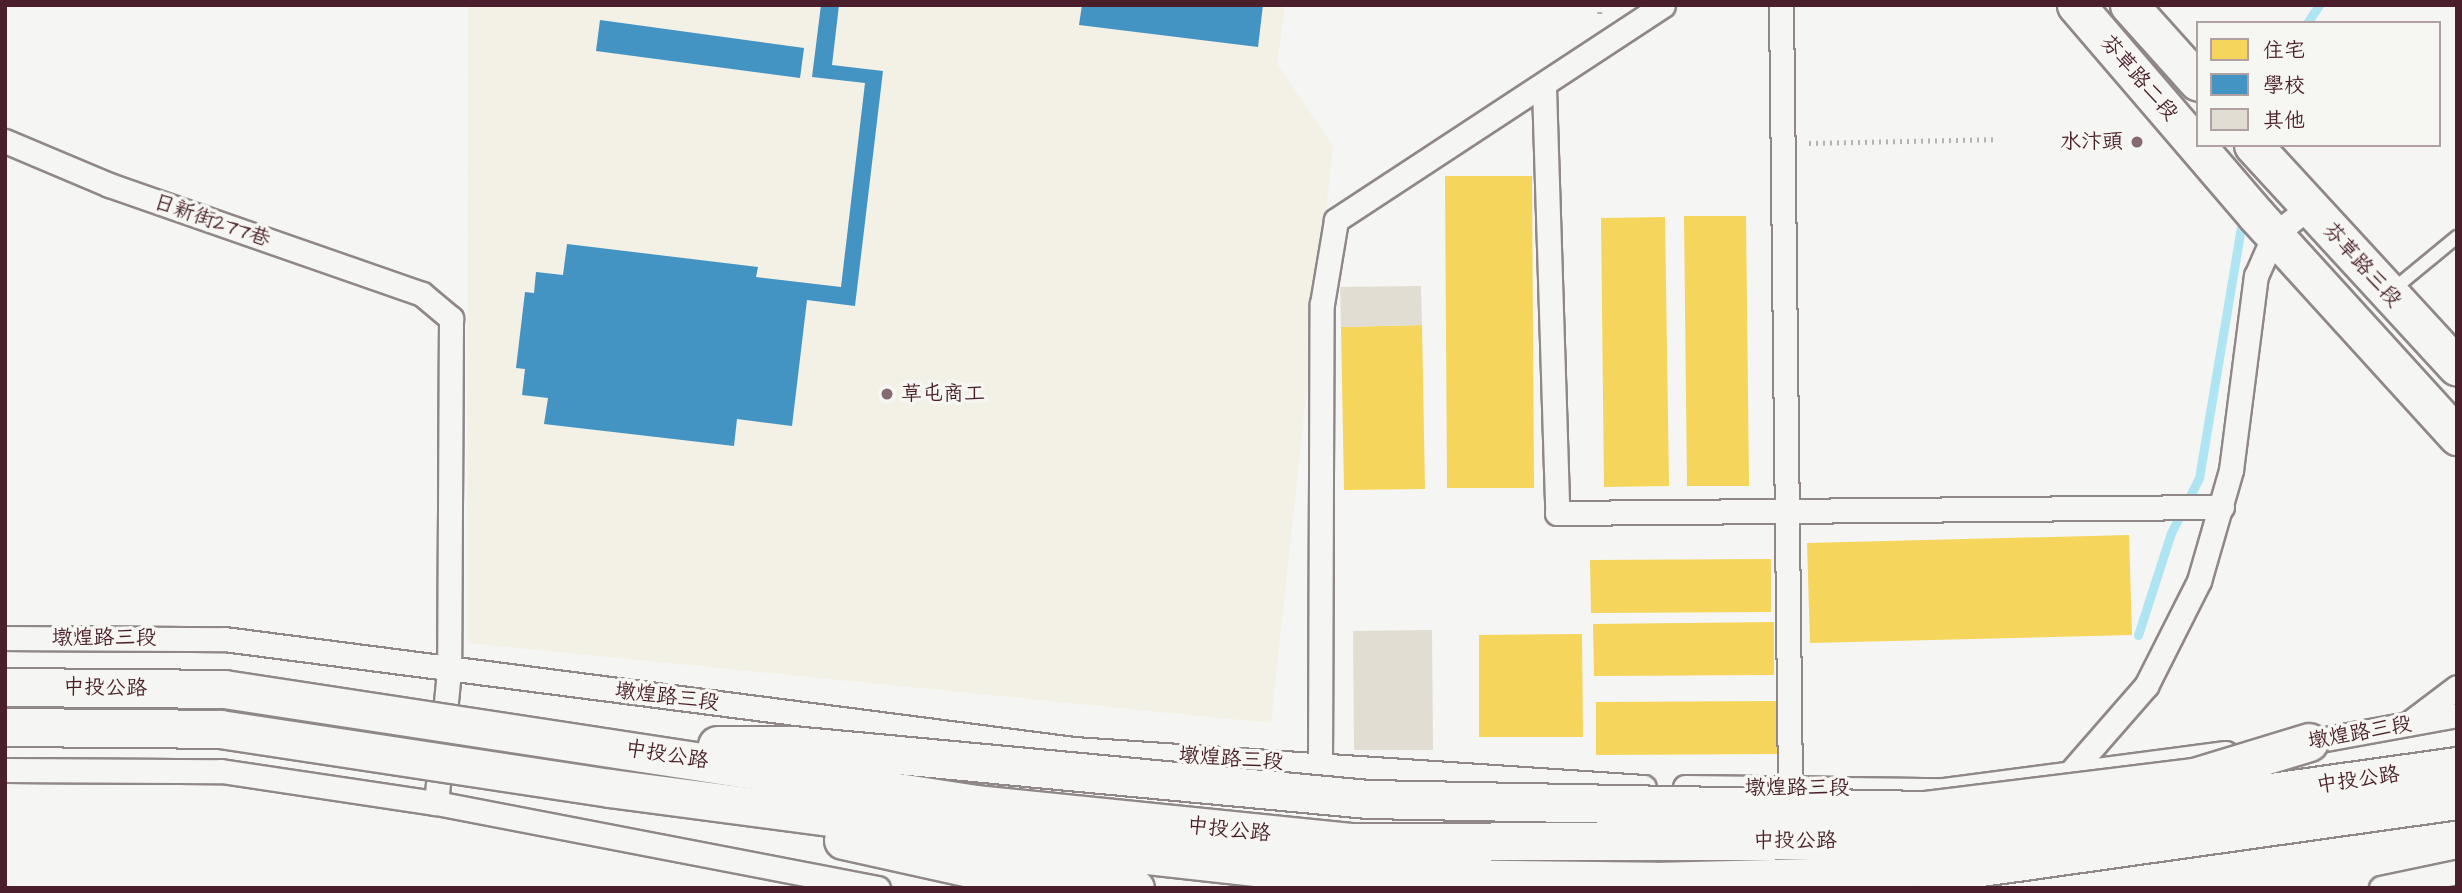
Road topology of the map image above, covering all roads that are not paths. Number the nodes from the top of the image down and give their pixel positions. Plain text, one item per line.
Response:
1 (1663, 5) edge
2 (1781, 5) edge
3 (2076, 5) edge
4 (2129, 5) edge
5 (2196, 80) edge
6 (1544, 88) junction
7 (5, 141) edge
8 (2196, 144) edge
9 (2199, 147) edge
10 (2261, 154) edge
11 (2309, 207) junction
12 (2265, 225) junction
13 (2457, 237) edge
14 (2388, 294) junction
15 (2457, 367) edge
16 (2457, 436) edge
17 (1788, 508) junction
18 (2222, 508) junction
19 (5, 638) edge
20 (449, 671) junction
21 (5, 687) edge
22 (2457, 687) edge
23 (2457, 715) edge
24 (2407, 724) junction
25 (5, 727) edge
26 (2309, 742) junction
27 (604, 745) junction
28 (1073, 749) junction
29 (1320, 765) junction
30 (2457, 766) edge
31 (5, 770) edge
32 (2070, 773) junction
33 (610, 788) junction
34 (1790, 788) junction
35 (2457, 800) edge
36 (436, 803) junction
37 (2457, 872) edge
38 (878, 888) edge
39 (1057, 888) edge
40 (1135, 888) edge
41 (2381, 888) edge

1 - 6 street
2 - 17 street
3 - 8 main road, 芬草路二段
4 - 5 main road, 芬草路二段
6 - 17 street
6 - 29 street
7 - 20 street, 日新街277巷
9 - 12 main road, 芬草路二段
10 - 11 main road, 芬草路三段
11 - 12 street
11 - 14 main road, 芬草路三段
12 - 16 main road
12 - 18 street
13 - 14 lane
14 - 15 main road, 芬草路三段
17 - 18 street
17 - 34 street
18 - 32 street
19 - 20 street, 墩煌路三段
20 - 28 street, 墩煌路三段
20 - 36 street
21 - 27 main road, 中投公路, bridge
22 - 24 street
23 - 24 street, 墩煌路三段
24 - 26 street, 墩煌路三段
25 - 33 main road, 中投公路, bridge
26 - 27 main road, bridge
26 - 32 street, 墩煌路三段
27 - 30 main road, 中投公路, bridge
28 - 29 street, 墩煌路三段
28 - 39 street
29 - 34 street, 墩煌路三段
31 - 36 street
32 - 34 street, 墩煌路三段
33 - 35 main road, 中投公路, bridge
33 - 40 main road, bridge
36 - 38 street
37 - 41 street

